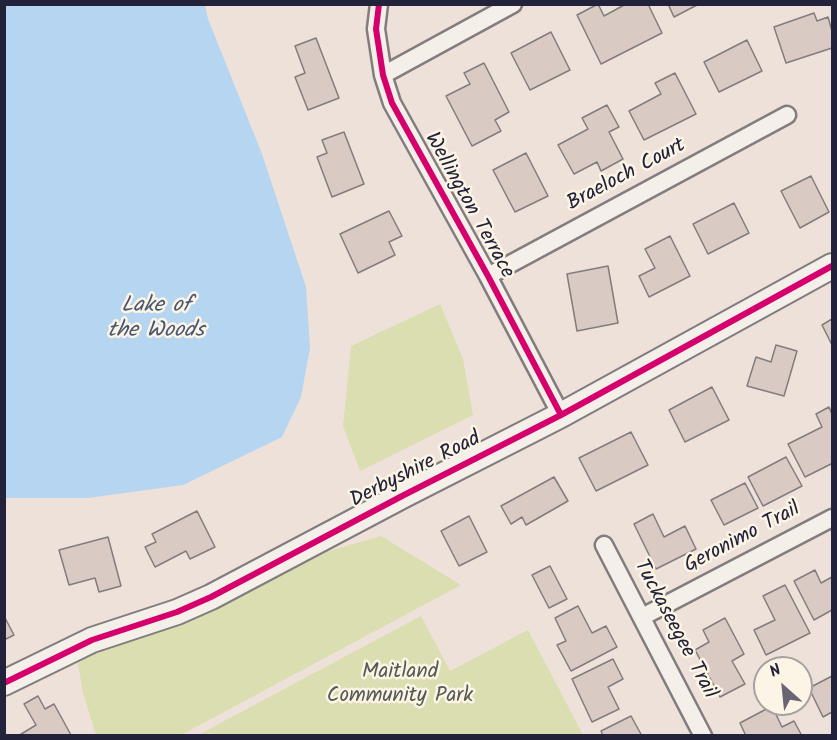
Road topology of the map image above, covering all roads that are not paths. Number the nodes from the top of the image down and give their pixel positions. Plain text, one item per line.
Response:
1 (379, 4) edge
2 (513, 4) edge
3 (383, 75) junction
4 (787, 115) dead end
5 (832, 266) edge
6 (488, 276) junction
7 (561, 415) junction
8 (832, 518) edge
9 (604, 545) dead end
10 (642, 617) junction
11 (4, 682) edge
12 (703, 735) edge

1 - 3 street, Wellington Terrace
2 - 3 street
3 - 6 street, Wellington Terrace
4 - 6 street, Braeloch Court
5 - 7 street, Derbyshire Road
6 - 7 street, Wellington Terrace
7 - 11 street, Derbyshire Road
8 - 10 street, Geronimo Trail
9 - 10 street, Tuckaseegee Trail
10 - 12 street, Tuckaseegee Trail

